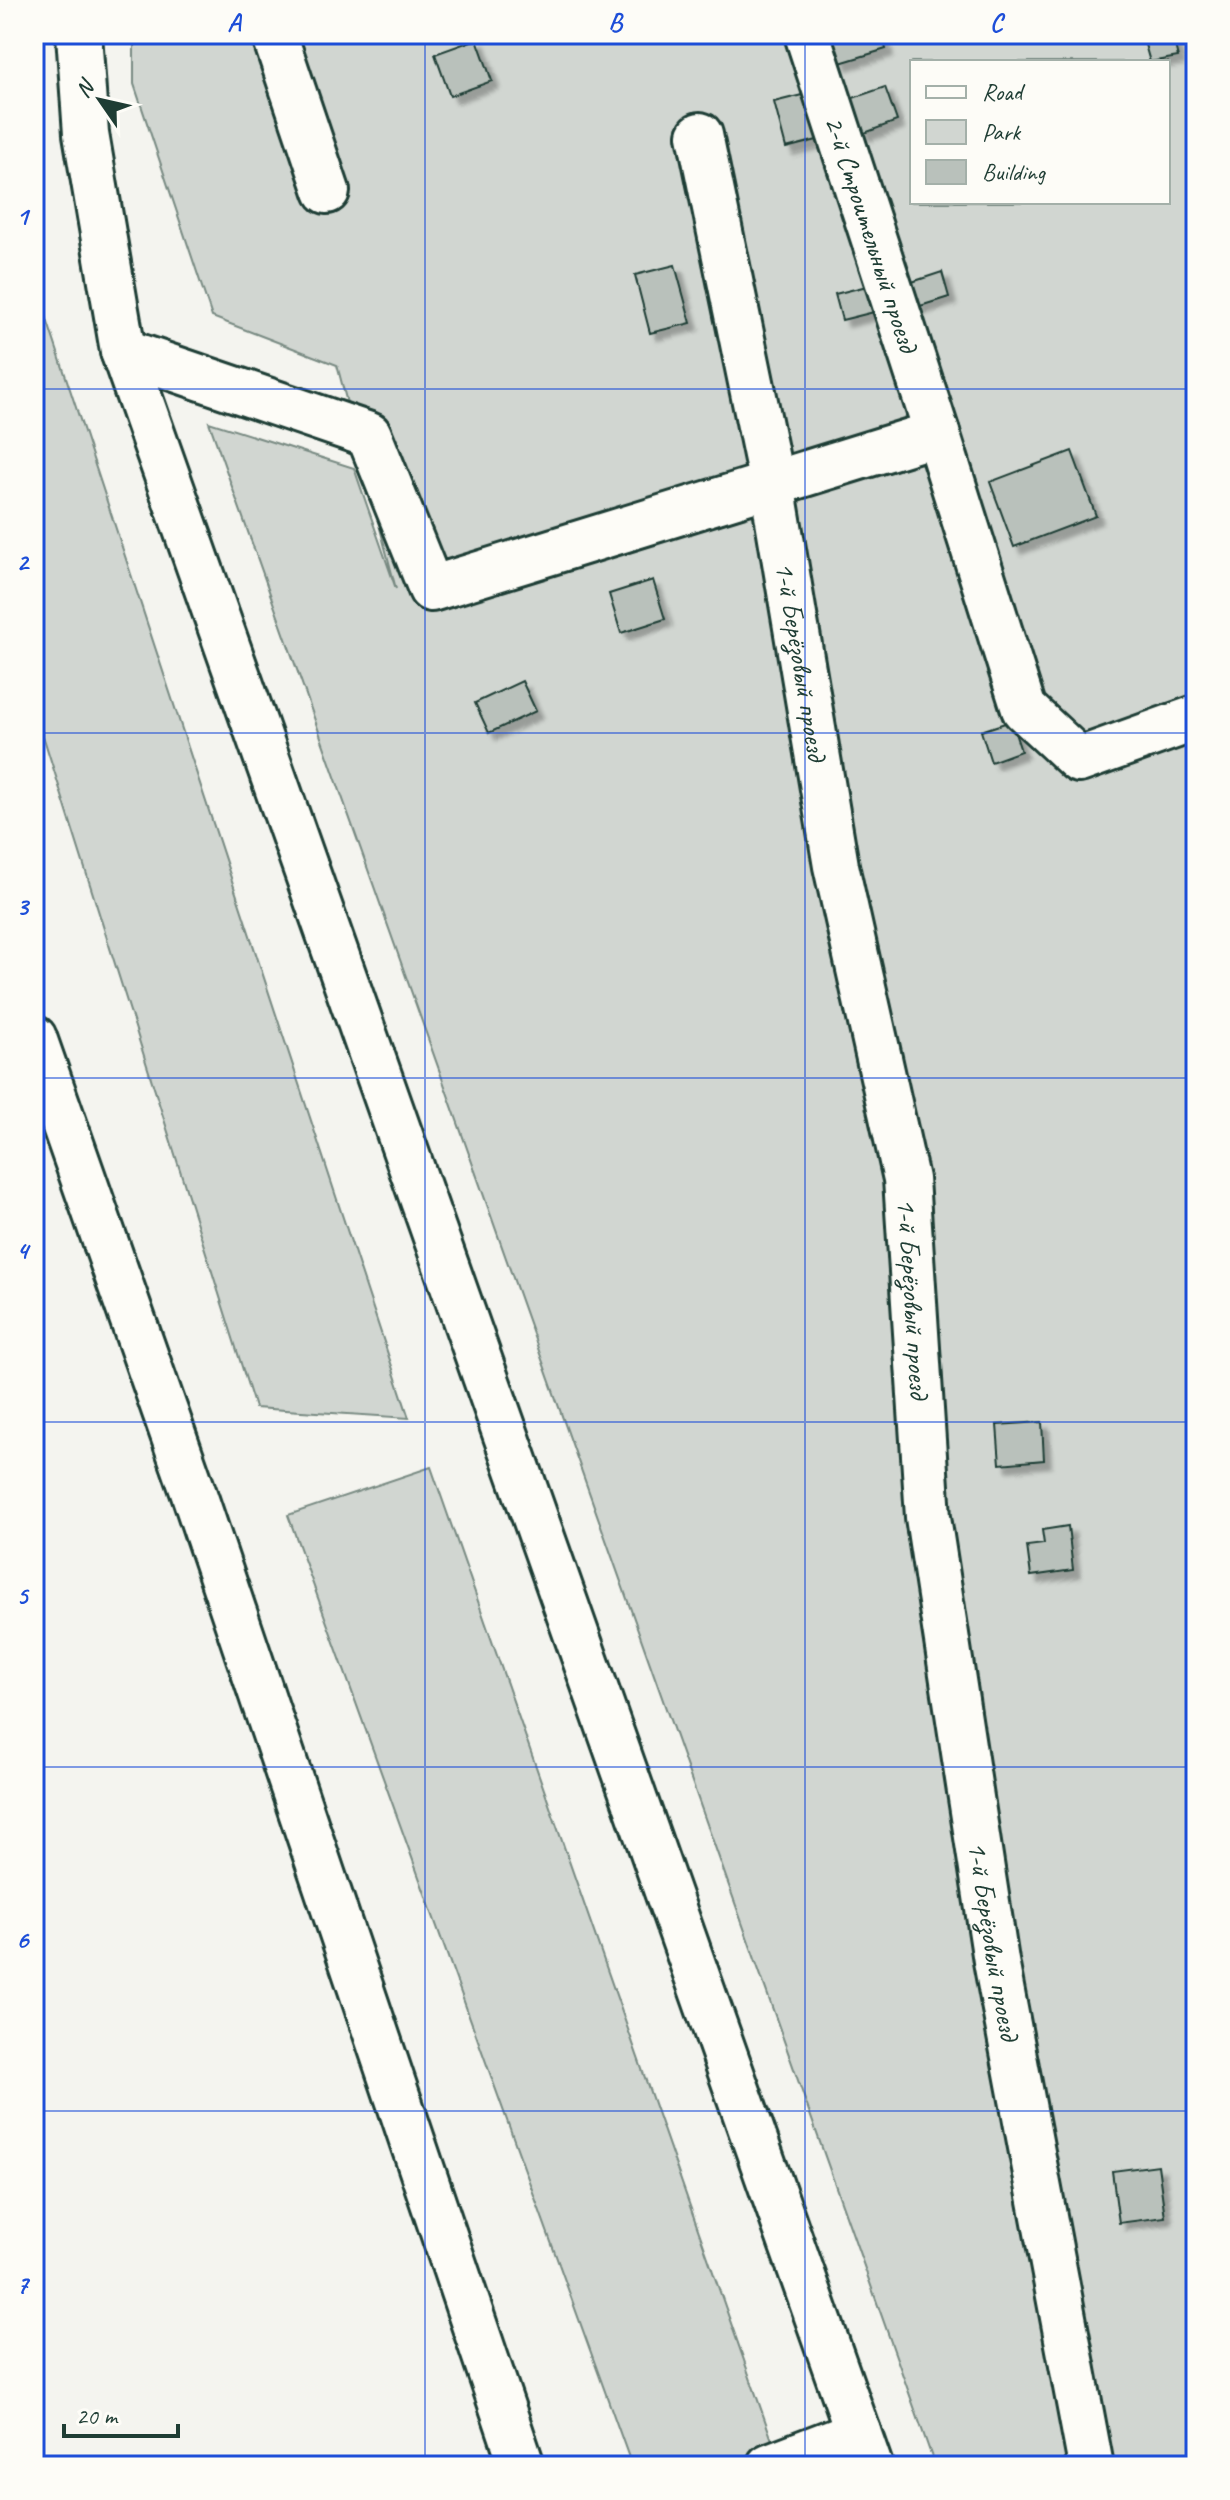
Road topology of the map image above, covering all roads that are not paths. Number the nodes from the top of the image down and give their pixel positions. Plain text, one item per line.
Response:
1 (79, 34) edge
2 (274, 34) edge
3 (807, 34) edge
4 (700, 135) dead end
5 (327, 191) dead end
6 (123, 351) junction
7 (937, 433) junction
8 (772, 484) junction
9 (1196, 718) edge
10 (34, 1038) edge
11 (864, 2449) edge
12 (522, 2466) edge
13 (769, 2466) edge
14 (1091, 2466) edge

1 - 6 street
2 - 5 street
3 - 7 street, 2-й Строительный проезд
4 - 8 street, 1-й Берёзовый проезд
6 - 8 street
6 - 11 street
7 - 8 street
7 - 9 street, 2-й Строительный проезд
8 - 14 street, 1-й Берёзовый проезд
10 - 12 street
11 - 13 street

